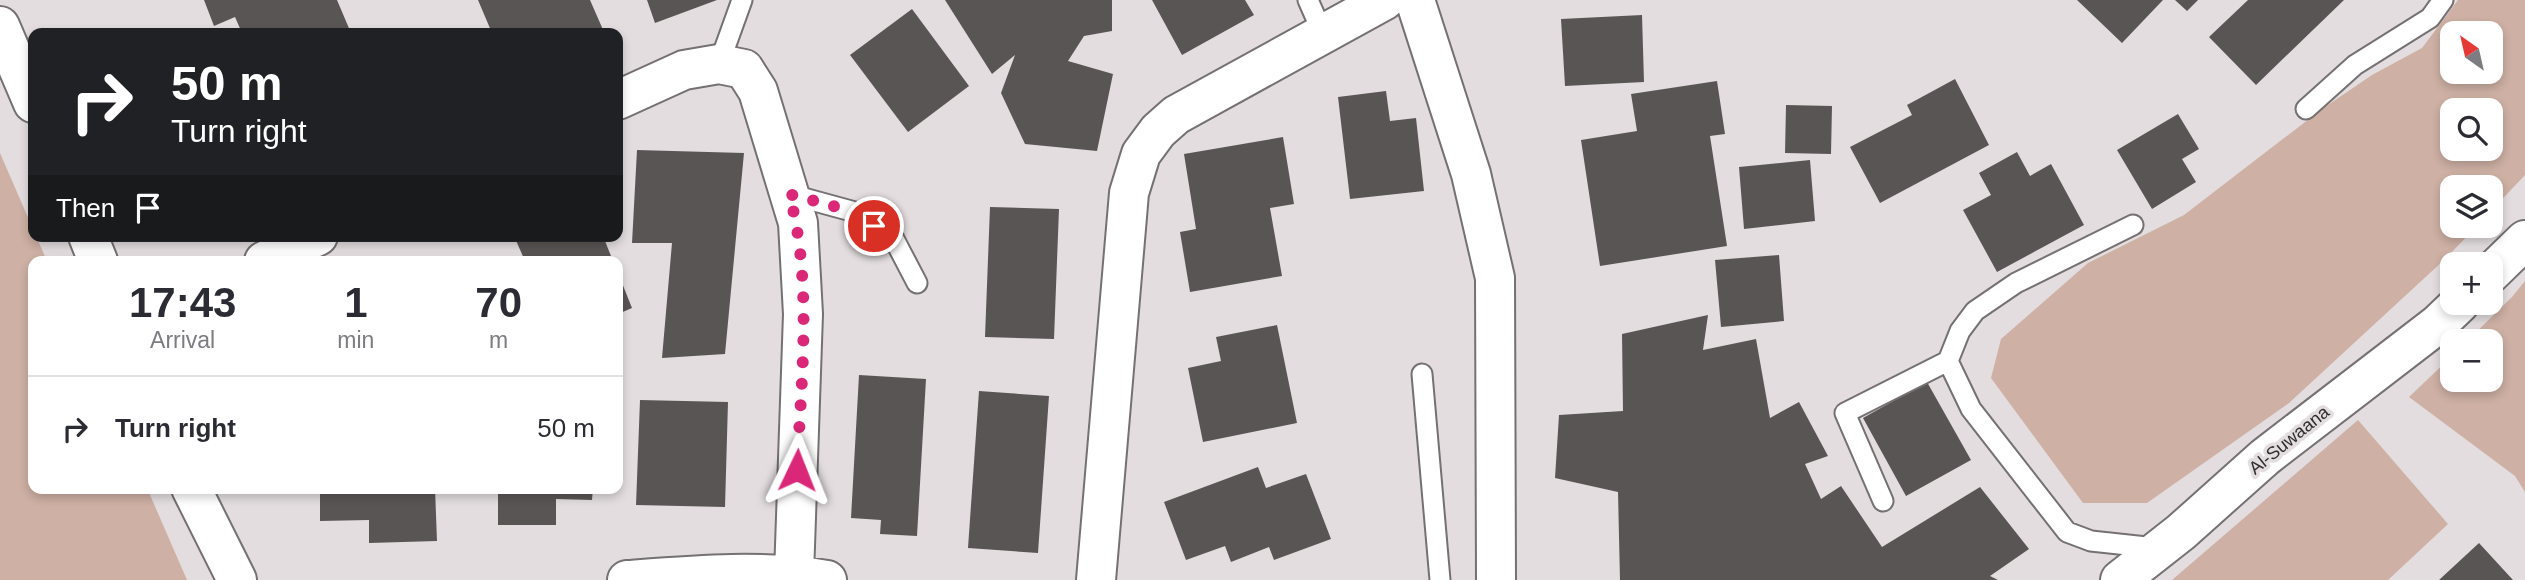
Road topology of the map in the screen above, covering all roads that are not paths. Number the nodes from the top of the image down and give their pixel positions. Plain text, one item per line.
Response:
1 (742, 0) edge
2 (1308, 0) edge
3 (1385, 0) edge
4 (1415, 0) edge
5 (2443, 0) edge
6 (0, 26) edge
7 (1323, 34) junction
8 (719, 64) junction
9 (28, 91) edge
10 (623, 98) edge
11 (2306, 108) dead end
12 (789, 194) junction
13 (2133, 225) dead end
14 (2525, 240) edge
15 (305, 242) edge
16 (275, 256) edge
17 (2503, 261) edge
18 (917, 283) dead end
19 (2447, 315) edge
20 (1948, 361) junction
21 (1422, 374) dead end
22 (194, 494) edge
23 (1882, 500) dead end
24 (2160, 549) junction
25 (810, 577) edge
26 (684, 578) edge
27 (237, 580) edge
28 (627, 580) edge
29 (1096, 580) edge
30 (1440, 580) edge
31 (1496, 580) edge
32 (2120, 580) edge

1 - 8 lane
2 - 7 lane
3 - 7 street
4 - 31 street
5 - 11 lane
6 - 9 street
7 - 29 street
8 - 10 street
8 - 12 street
12 - 18 lane
12 - 25 street
13 - 20 lane
14 - 17 street
15 - 16 street
19 - 24 street, Al-Suwaana
20 - 23 lane
20 - 24 lane
21 - 30 lane
22 - 27 street
24 - 32 street, Al-Suwaana
25 - 26 street
26 - 28 street

